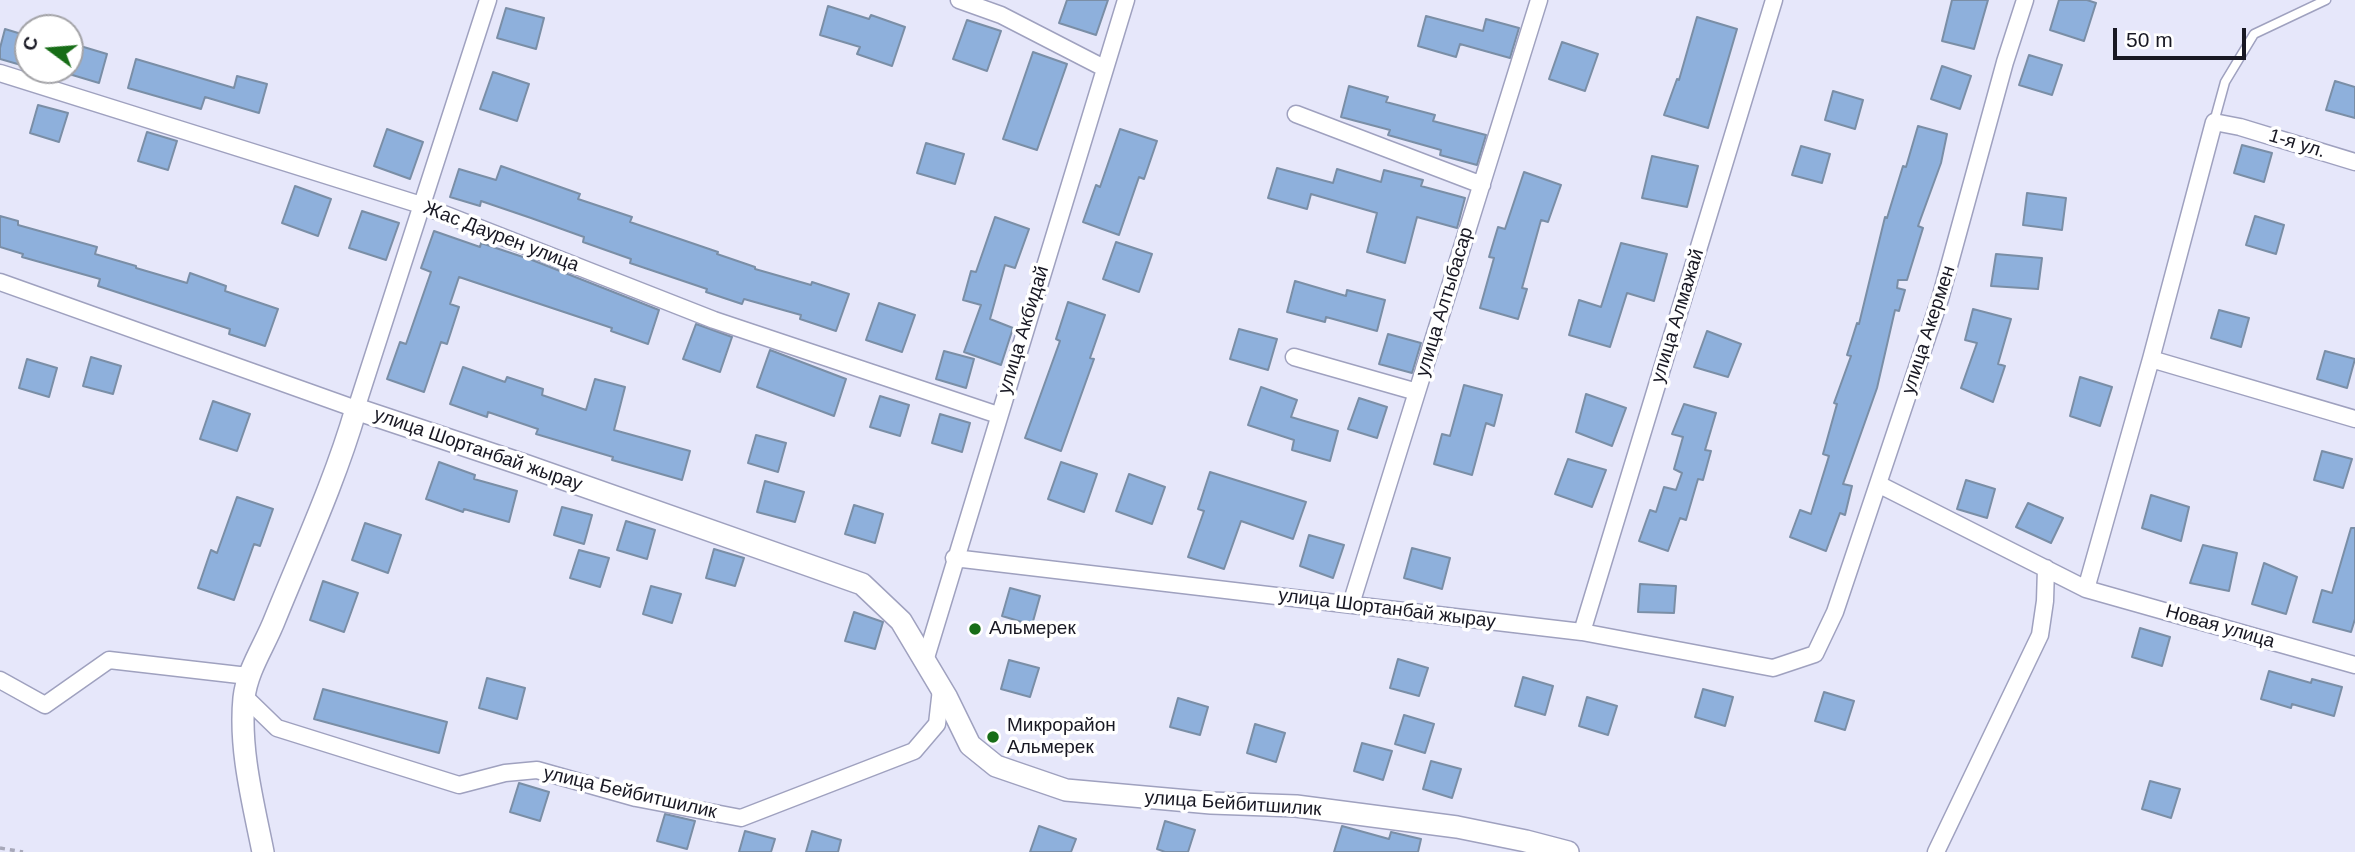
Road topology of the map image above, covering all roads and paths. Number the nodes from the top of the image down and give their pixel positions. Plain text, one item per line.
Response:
1 (488, 0) edge
2 (959, 0) edge
3 (1126, 0) edge
4 (1539, 0) edge
5 (1774, 0) edge
6 (2025, 0) edge
7 (2326, 0) edge
8 (1104, 68) junction
9 (0, 73) edge
10 (1296, 114) dead end
11 (2214, 122) junction
12 (2355, 162) edge
13 (1482, 185) junction
14 (421, 205) junction
15 (0, 282) edge
16 (1294, 357) dead end
17 (2151, 359) junction
18 (1417, 392) junction
19 (356, 409) junction
20 (998, 415) junction
21 (2355, 419) edge
22 (1878, 484) junction
23 (954, 558) junction
24 (2046, 568) junction
25 (2086, 589) junction
26 (1351, 604) junction
27 (1582, 632) junction
28 (1815, 654) joint
29 (925, 660) junction
30 (2355, 665) edge
31 (0, 680) edge
32 (246, 686) junction
33 (941, 689) junction
34 (0, 848) edge
35 (23, 852) edge
36 (263, 852) edge
37 (1568, 852) edge
38 (1936, 852) edge

1 - 14 street
2 - 8 street
3 - 8 street, улица Акбидай
4 - 13 street, улица Алтыбасар
5 - 27 street, улица Алмажай
6 - 22 street, улица Акермен
7 - 11 lane
8 - 20 street, улица Акбидай
9 - 14 street, Жас Даурен улица
10 - 13 street
11 - 12 street, 1-я ул.
11 - 17 street
13 - 18 street, улица Алтыбасар
14 - 19 street
14 - 20 street, Жас Даурен улица
15 - 19 street, улица Шортанбай жырау
16 - 18 street
17 - 21 street
17 - 25 street
18 - 26 street, улица Алтыбасар
19 - 29 street, улица Шортанбай жырау
19 - 32 street
20 - 23 street, улица Акбидай
22 - 24 street, Новая улица
22 - 28 street, улица Акермен
23 - 26 street, улица Шортанбай жырау
23 - 29 street, улица Акбидай
24 - 25 street, Новая улица
24 - 38 street
25 - 30 street, Новая улица
26 - 27 street, улица Шортанбай жырау
27 - 28 street, улица Шортанбай жырау
29 - 33 street, улица Бейбитшилик
31 - 32 street
32 - 33 street, улица Бейбитшилик
32 - 36 street
33 - 37 street, улица Бейбитшилик
34 - 35 path

